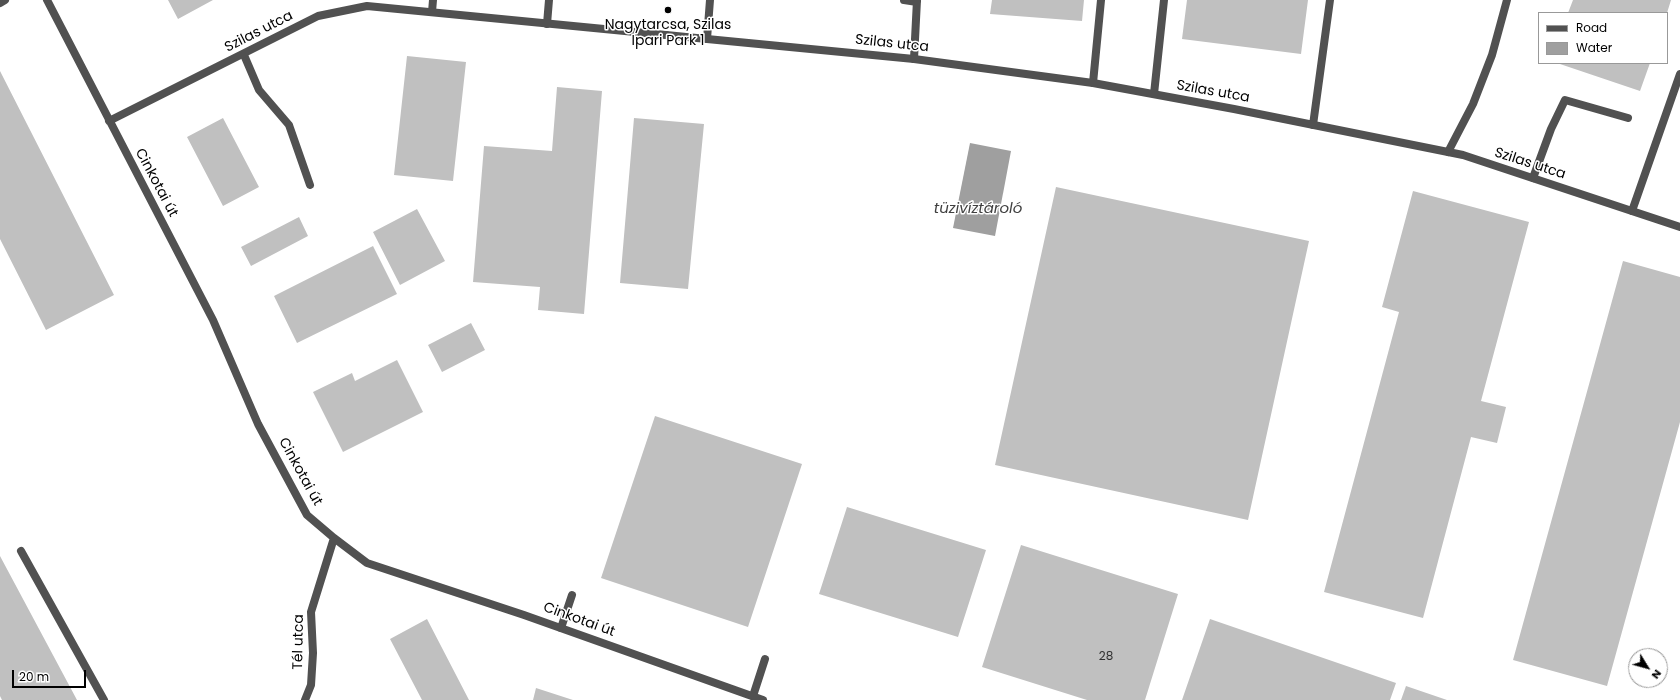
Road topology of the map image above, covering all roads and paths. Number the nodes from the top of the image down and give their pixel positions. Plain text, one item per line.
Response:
1 (5, 0) edge
2 (47, 0) edge
3 (433, 0) edge
4 (549, 0) edge
5 (710, 0) edge
6 (904, 0) edge
7 (1101, 0) edge
8 (1164, 0) edge
9 (1330, 0) edge
10 (1507, 0) edge
11 (917, 1) edge
12 (0, 3) edge
13 (432, 12) junction
14 (547, 24) junction
15 (707, 39) junction
16 (244, 55) junction
17 (914, 59) junction
18 (1680, 74) edge
19 (1093, 83) junction
20 (1154, 94) junction
21 (1628, 118) dead end
22 (109, 121) junction
23 (1313, 125) junction
24 (1448, 152) junction
25 (1533, 178) junction
26 (310, 185) dead end
27 (1632, 211) junction
28 (1680, 227) edge
29 (334, 538) junction
30 (21, 551) dead end
31 (572, 595) dead end
32 (561, 628) junction
33 (765, 659) dead end
34 (752, 696) junction
35 (104, 700) edge
36 (305, 700) edge
37 (763, 700) edge

1 - 12 street
2 - 22 street, Cinkotai út
3 - 13 street
4 - 14 street
5 - 15 street
6 - 11 street
7 - 19 street
8 - 20 street
9 - 23 street
10 - 24 street
11 - 17 street
13 - 14 street, Szilas utca
13 - 16 street, Szilas utca
14 - 15 street, Szilas utca
15 - 17 street, Szilas utca
16 - 22 street, Szilas utca
16 - 26 street
17 - 19 street, Szilas utca
18 - 27 street
19 - 20 street, Szilas utca
20 - 23 street, Szilas utca
21 - 25 street
22 - 29 street, Cinkotai út
23 - 24 street, Szilas utca
24 - 25 street, Szilas utca
25 - 27 street, Szilas utca
27 - 28 street, Szilas utca
29 - 32 street, Cinkotai út
29 - 36 street, Tél utca
30 - 35 street
31 - 32 street
32 - 34 street, Cinkotai út
33 - 34 street
34 - 37 street, Cinkotai út

